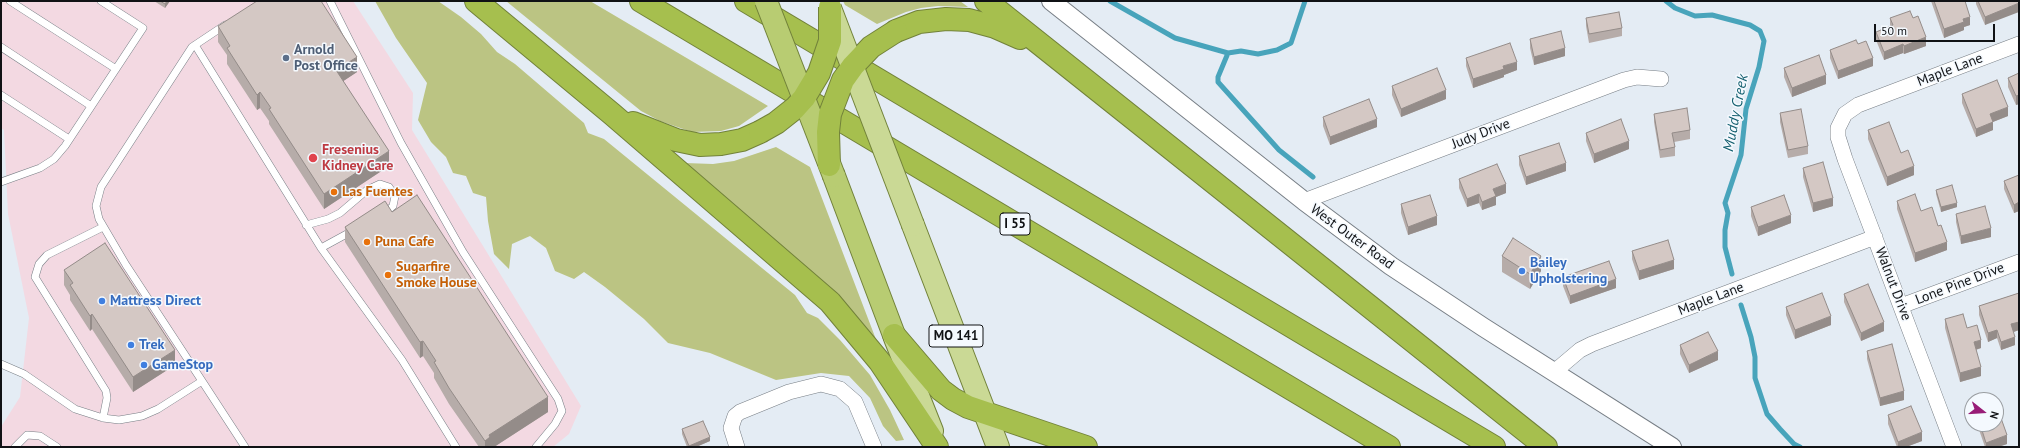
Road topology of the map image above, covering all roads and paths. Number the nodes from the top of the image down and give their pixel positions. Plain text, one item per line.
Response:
1 (10, 1) edge
2 (101, 1) edge
3 (330, 1) edge
4 (476, 1) edge
5 (641, 1) edge
6 (746, 1) edge
7 (766, 1) edge
8 (986, 1) edge
9 (1051, 1) edge
10 (829, 4) edge
11 (231, 21) edge
12 (2019, 44) edge
13 (195, 45) junction
14 (1, 47) edge
15 (1050, 53) junction
16 (853, 66) junction
17 (116, 69) junction
18 (1661, 79) dead end
19 (1, 95) edge
20 (804, 98) junction
21 (91, 106) junction
22 (612, 114) junction
23 (1841, 120) joint
24 (69, 139) junction
25 (831, 170) junction
26 (1, 182) edge
27 (1304, 201) junction
28 (379, 218) edge
29 (306, 225) junction
30 (104, 227) junction
31 (359, 228) edge
32 (1875, 237) junction
33 (321, 248) junction
34 (2019, 262) edge
35 (1901, 306) junction
36 (894, 335) junction
37 (1, 364) edge
38 (1554, 372) junction
39 (202, 380) junction
40 (985, 413) junction
41 (103, 418) junction
42 (15, 447) edge
43 (57, 447) edge
44 (245, 447) edge
45 (456, 447) edge
46 (536, 447) edge
47 (736, 447) edge
48 (874, 447) edge
49 (938, 447) edge
50 (998, 447) edge
51 (1086, 447) edge
52 (1390, 447) edge
53 (1494, 447) edge
54 (1546, 447) edge
55 (1672, 447) edge
56 (1954, 447) edge

1 - 17 lane
2 - 17 lane
3 - 46 lane
4 - 22 highway
5 - 52 highway, I 55
6 - 53 highway
7 - 20 highway, bridge
8 - 15 highway
9 - 27 street, West Outer Road
10 - 16 main road, MO 141, bridge
10 - 20 highway, bridge
11 - 13 lane
12 - 23 street, Maple Lane
13 - 29 lane
13 - 30 lane
14 - 21 lane
15 - 16 highway, bridge
15 - 54 highway
16 - 25 highway, bridge
16 - 40 main road, MO 141, bridge
17 - 21 lane
18 - 27 street, Judy Drive
19 - 24 lane
20 - 22 highway, bridge
20 - 25 highway, bridge
21 - 24 lane
22 - 49 highway
23 - 32 street, Walnut Drive
24 - 26 lane
25 - 36 highway
27 - 38 street, West Outer Road
28 - 29 lane
29 - 33 lane
30 - 39 lane
30 - 41 lane
31 - 33 lane
32 - 35 street, Walnut Drive
32 - 38 street, Maple Lane
33 - 45 lane
34 - 35 street, Lone Pine Drive
35 - 56 street, Walnut Drive
36 - 40 highway
36 - 49 main road
37 - 41 lane
38 - 55 street, West Outer Road
39 - 41 lane
39 - 44 lane
40 - 50 main road, MO 141
40 - 51 highway
42 - 43 lane
47 - 48 street

